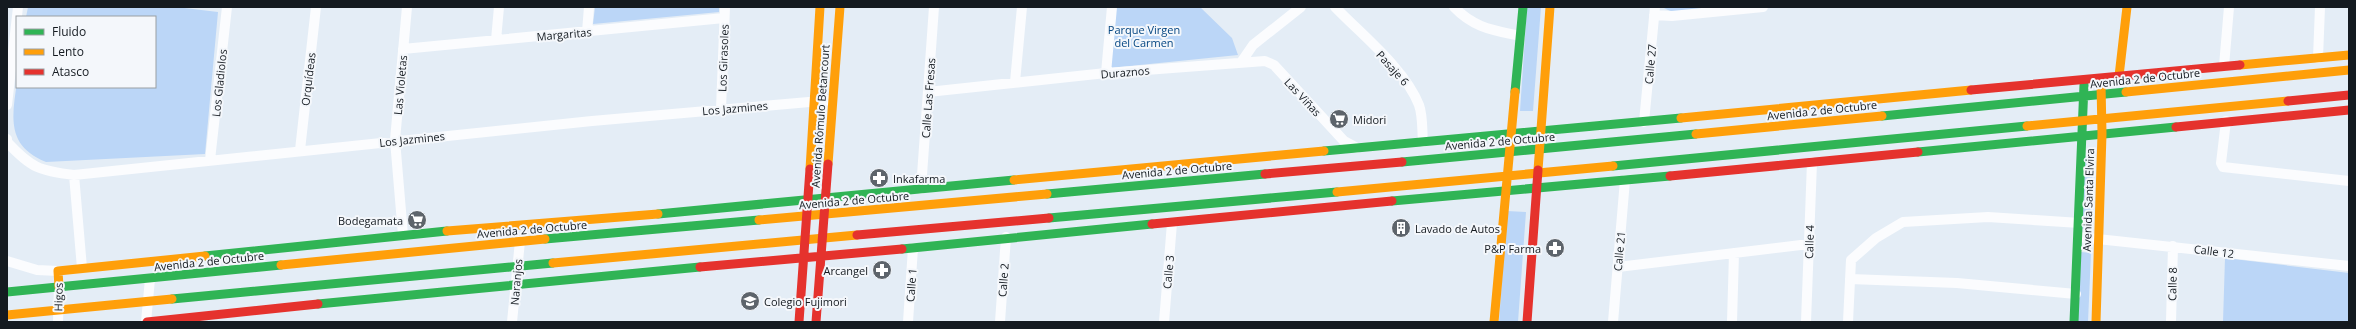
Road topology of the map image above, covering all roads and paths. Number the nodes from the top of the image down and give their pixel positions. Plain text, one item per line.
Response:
1 (227, 7) edge
2 (316, 7) edge
3 (407, 7) edge
4 (499, 7) edge
5 (589, 7) edge
6 (725, 7) edge
7 (820, 7) edge
8 (840, 7) edge
9 (934, 7) edge
10 (1022, 7) edge
11 (1112, 7) edge
12 (1301, 7) edge
13 (1335, 7) edge
14 (1454, 7) edge
15 (1523, 7) edge
16 (1550, 7) edge
17 (1763, 7) edge
18 (2127, 7) edge
19 (2229, 7) edge
20 (2320, 7) edge
21 (1654, 11) edge
22 (724, 18) junction
23 (16, 23) edge
24 (587, 32) junction
25 (1520, 36) junction
26 (496, 40) junction
27 (403, 49) junction
28 (2349, 56) edge
29 (2318, 58) junction
30 (1242, 61) junction
31 (2224, 66) junction
32 (2349, 70) edge
33 (1106, 73) junction
34 (2119, 76) junction
35 (2101, 78) junction
36 (2083, 80) junction
37 (1015, 82) junction
38 (8, 85) edge
39 (928, 92) junction
40 (2102, 94) junction
41 (2349, 95) edge
42 (2084, 96) junction
43 (832, 100) junction
44 (813, 101) junction
45 (7, 105) edge
46 (721, 109) junction
47 (2349, 110) edge
48 (2102, 118) junction
49 (2084, 120) junction
50 (2226, 121) junction
51 (1644, 122) junction
52 (1540, 131) junction
53 (1512, 134) junction
54 (2102, 134) junction
55 (2083, 136) junction
56 (7, 139) edge
57 (395, 140) junction
58 (1424, 142) junction
59 (1358, 149) junction
60 (300, 150) junction
61 (1539, 150) junction
62 (1510, 152) junction
63 (210, 160) junction
64 (1812, 162) junction
65 (1537, 173) junction
66 (74, 175) junction
67 (1509, 176) junction
68 (1625, 180) junction
69 (2349, 181) edge
70 (1536, 188) junction
71 (921, 189) junction
72 (1507, 191) junction
73 (826, 200) junction
74 (808, 202) junction
75 (824, 215) junction
76 (807, 217) junction
77 (1172, 222) junction
78 (2080, 223) junction
79 (403, 235) junction
80 (1006, 237) junction
81 (2079, 237) junction
82 (823, 240) junction
83 (2098, 240) junction
84 (520, 241) junction
85 (806, 241) junction
86 (1809, 244) junction
87 (2173, 246) junction
88 (913, 248) junction
89 (1734, 253) junction
90 (821, 256) junction
91 (805, 258) junction
92 (7, 262) edge
93 (517, 266) junction
94 (2349, 266) edge
95 (1618, 267) junction
96 (82, 268) junction
97 (58, 271) junction
98 (1850, 278) junction
99 (150, 279) junction
100 (515, 284) junction
101 (59, 287) junction
102 (7, 292) edge
103 (2076, 294) junction
104 (148, 302) junction
105 (58, 310) junction
106 (7, 315) edge
107 (239, 317) edge
108 (58, 322) edge
109 (147, 322) edge
110 (512, 322) edge
111 (799, 322) edge
112 (816, 322) edge
113 (908, 322) edge
114 (1000, 322) edge
115 (1164, 322) edge
116 (1494, 322) edge
117 (1527, 322) edge
118 (1613, 322) edge
119 (1732, 322) edge
120 (1806, 322) edge
121 (1848, 322) edge
122 (2074, 322) edge
123 (2096, 322) edge
124 (2171, 322) edge

1 - 63 street, Los Gladiolos
2 - 60 street, Orquídeas
3 - 27 street, Las Violetas
4 - 26 street
5 - 24 street
6 - 22 street, Los Girasoles
7 - 44 main road, Avenida Rómulo Betancourt
8 - 43 main road, Avenida Rómulo Betancourt
9 - 39 street, Calle Las Fresas
10 - 37 street
11 - 33 street
12 - 30 street
13 - 58 street, Pasaje 6
14 - 25 street
15 - 25 main road
16 - 52 main road
17 - 21 street
18 - 34 main road
19 - 31 street
20 - 29 street
21 - 51 street, Calle 27
22 - 24 street, Margaritas
22 - 46 street, Los Girasoles
23 - 38 street
24 - 26 street, Margaritas
25 - 53 main road
26 - 27 street, Margaritas
27 - 57 street, Las Violetas
28 - 29 main road, Avenida 2 de Octubre
29 - 31 main road, Avenida 2 de Octubre
30 - 33 street, Duraznos
30 - 59 street, Las Viñas
31 - 34 main road, Avenida 2 de Octubre
32 - 40 main road, Avenida 2 de Octubre
33 - 37 street, Duraznos
34 - 35 main road, Avenida 2 de Octubre
35 - 36 main road, Avenida 2 de Octubre
35 - 40 main road, Avenida Santa Elvira
36 - 42 main road, Avenida Santa Elvira
36 - 51 main road, Avenida 2 de Octubre
37 - 39 street, Duraznos
38 - 45 street
39 - 71 street, Calle Las Fresas
40 - 42 main road, Avenida 2 de Octubre
40 - 48 main road, Avenida Santa Elvira
41 - 48 main road
42 - 49 main road, Avenida Santa Elvira
42 - 61 main road, Avenida 2 de Octubre
43 - 44 street, Los Jazmines
43 - 73 main road, Avenida Rómulo Betancourt
44 - 46 street, Los Jazmines
44 - 74 main road, Avenida Rómulo Betancourt
46 - 57 street, Los Jazmines
47 - 50 main road
48 - 49 main road
48 - 54 main road, Avenida Santa Elvira
49 - 55 main road, Avenida Santa Elvira
49 - 65 main road
50 - 54 main road
50 - 69 street
51 - 52 main road, Avenida 2 de Octubre
52 - 53 main road, Avenida 2 de Octubre
52 - 61 main road
53 - 58 main road, Avenida 2 de Octubre
53 - 62 main road
54 - 55 main road
54 - 83 main road, Avenida Santa Elvira
55 - 64 main road
55 - 78 main road, Avenida Santa Elvira
56 - 66 street, Los Jazmines
57 - 60 street, Los Jazmines
57 - 79 street, Las Violetas
58 - 59 main road, Avenida 2 de Octubre
59 - 71 main road, Avenida 2 de Octubre
60 - 63 street, Los Jazmines
61 - 62 main road, Avenida 2 de Octubre
61 - 65 main road
62 - 67 main road
62 - 75 main road, Avenida 2 de Octubre
63 - 66 street, Los Jazmines
64 - 68 main road
64 - 86 street, Calle 4
65 - 67 main road
65 - 70 main road
66 - 96 street
67 - 72 main road
67 - 82 main road
68 - 70 main road
68 - 95 street, Calle 21
70 - 72 main road
70 - 117 main road
71 - 73 main road, Avenida 2 de Octubre
72 - 77 main road
72 - 116 main road
73 - 74 main road, Avenida 2 de Octubre
73 - 75 main road, Avenida Rómulo Betancourt
74 - 76 main road, Avenida Rómulo Betancourt
74 - 79 main road, Avenida 2 de Octubre
75 - 76 main road, Avenida 2 de Octubre
75 - 82 main road, Avenida Rómulo Betancourt
76 - 84 main road, Avenida 2 de Octubre
76 - 85 main road, Avenida Rómulo Betancourt
77 - 80 main road
77 - 115 street, Calle 3
78 - 81 main road, Avenida Santa Elvira
78 - 98 street
79 - 96 main road, Avenida 2 de Octubre
80 - 88 main road
80 - 114 street, Calle 2
81 - 83 street, Calle 12
81 - 103 main road, Avenida Santa Elvira
82 - 85 main road
82 - 90 main road, Avenida Rómulo Betancourt
83 - 87 street, Calle 12
83 - 123 main road, Avenida Santa Elvira
84 - 93 street, Naranjos
84 - 99 main road, Avenida 2 de Octubre
85 - 91 main road, Avenida Rómulo Betancourt
85 - 93 main road
86 - 89 street
86 - 120 street, Calle 4
87 - 94 street, Calle 12
87 - 124 street, Calle 8
88 - 90 main road
88 - 113 street, Calle 1
89 - 95 street
89 - 119 street
90 - 91 main road
90 - 112 main road, Avenida Rómulo Betancourt
91 - 100 main road
91 - 111 main road, Avenida Rómulo Betancourt
92 - 97 street
93 - 100 street, Naranjos
93 - 104 main road
95 - 118 street, Calle 21
96 - 97 main road, Avenida 2 de Octubre
97 - 101 main road, Higos
98 - 103 street
98 - 121 street
99 - 101 main road, Avenida 2 de Octubre
99 - 104 street
100 - 107 main road
100 - 110 street, Naranjos
101 - 102 main road, Avenida 2 de Octubre
101 - 105 street, Higos
103 - 122 main road, Avenida Santa Elvira
104 - 105 main road
104 - 109 street
105 - 106 main road
105 - 108 street, Higos
107 - 109 main road

